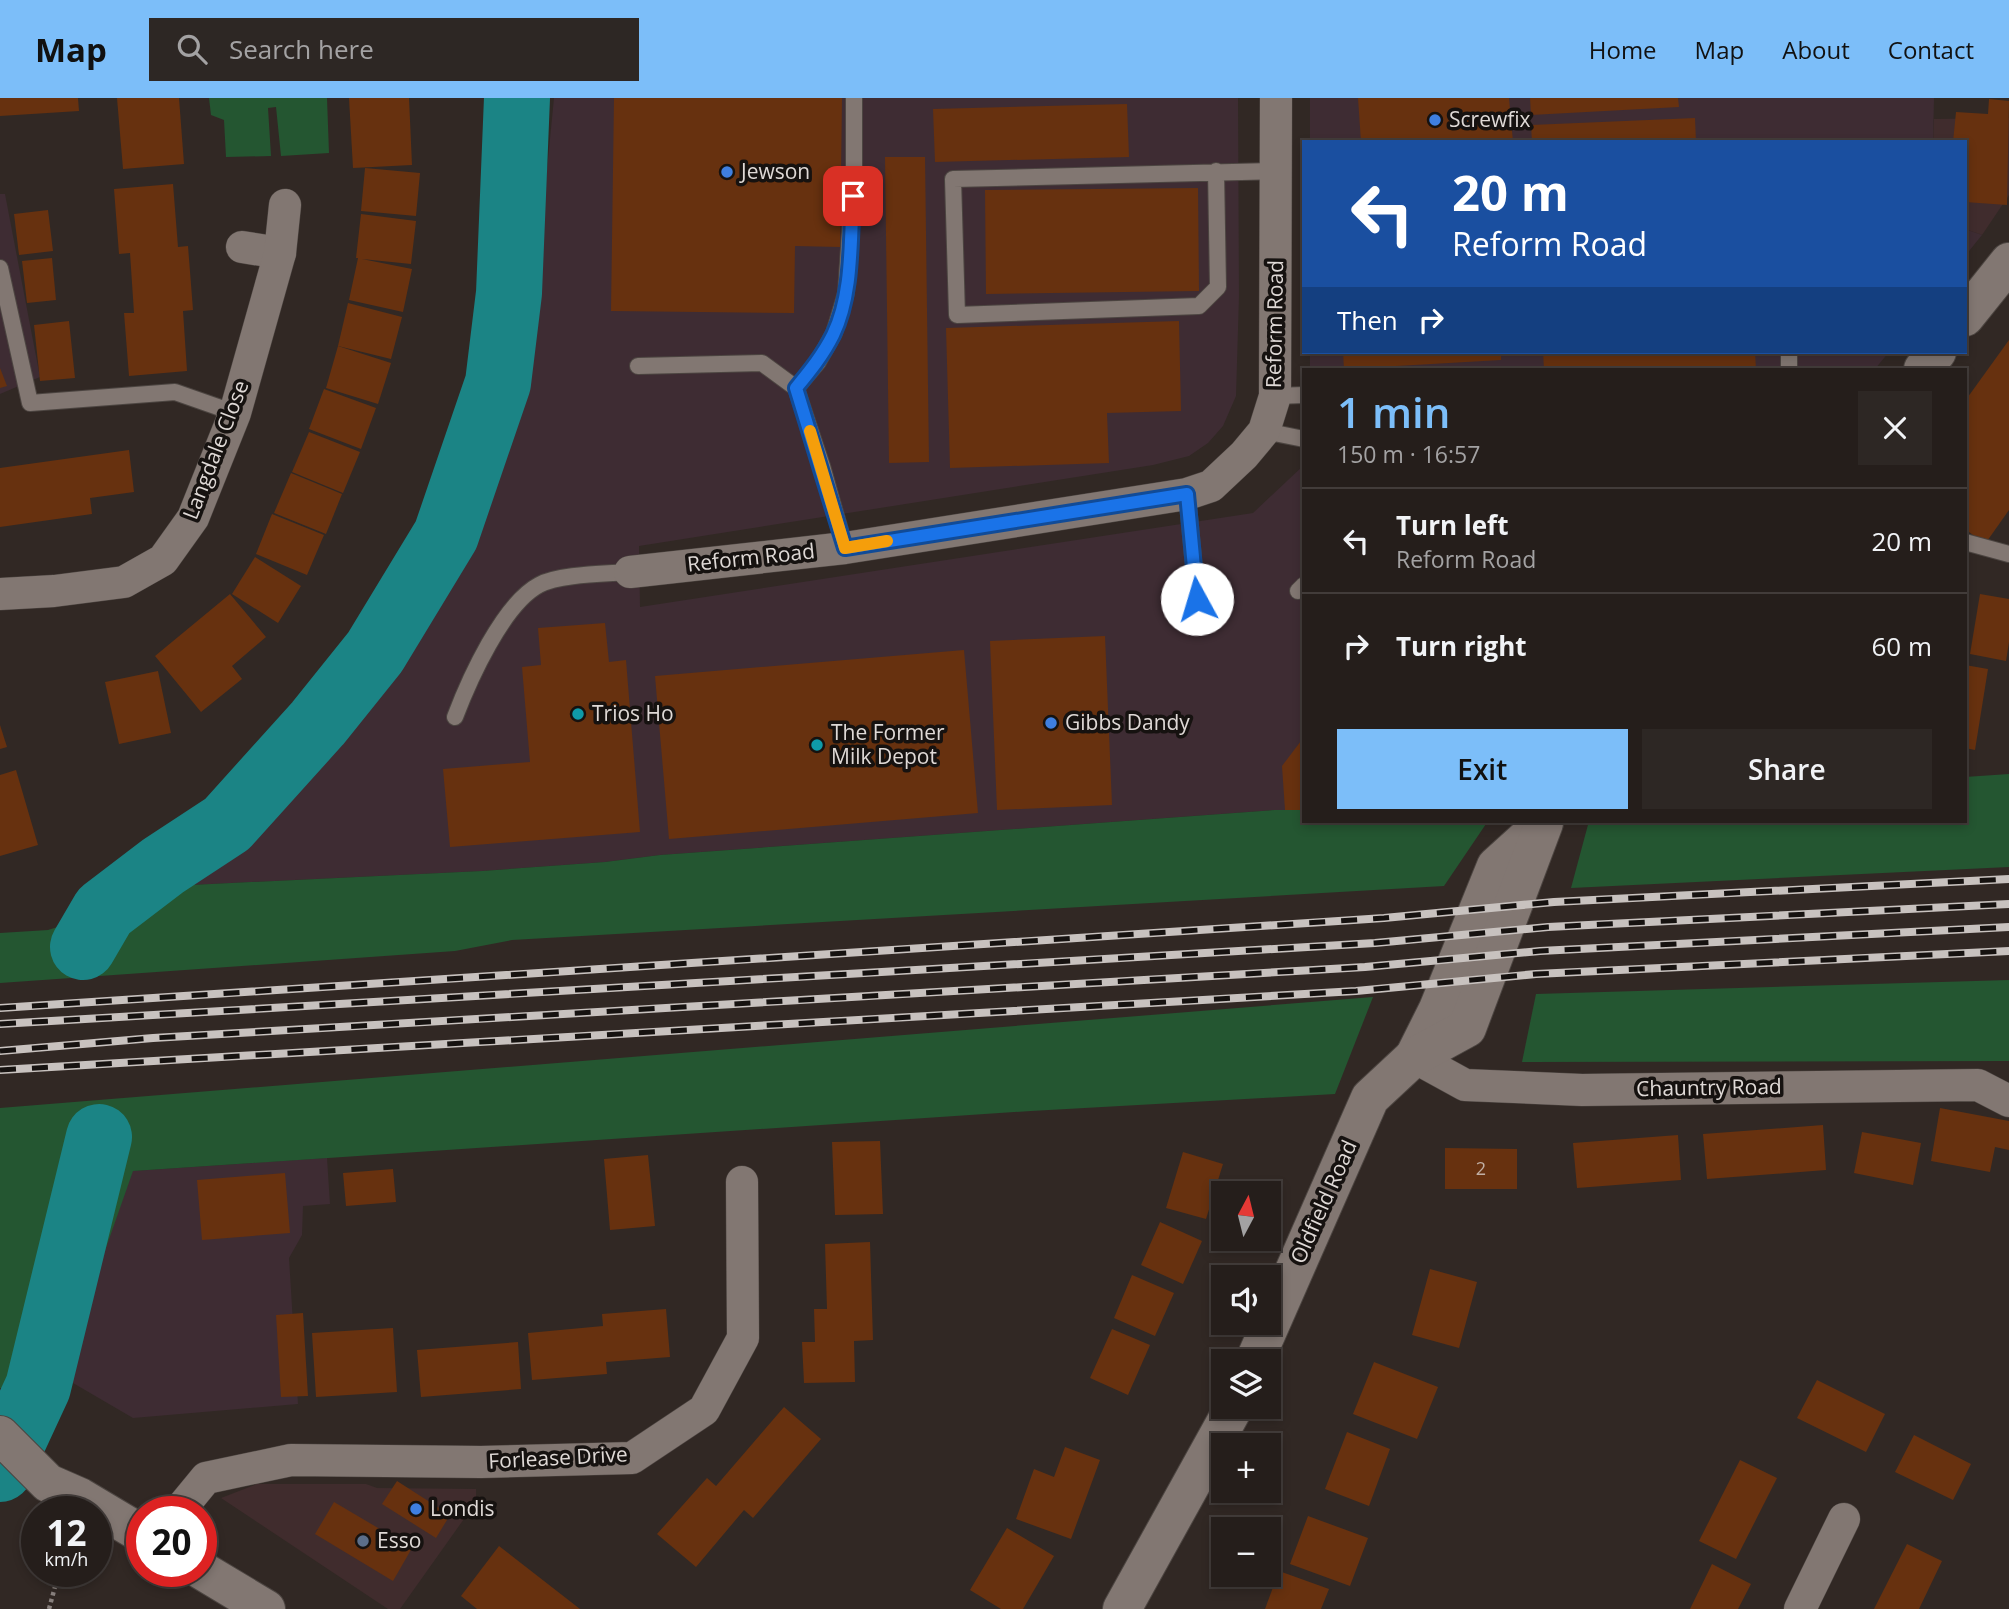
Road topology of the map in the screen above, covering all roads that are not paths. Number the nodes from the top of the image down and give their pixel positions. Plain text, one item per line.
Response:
1 (854, 98) edge
2 (1276, 98) edge
3 (1216, 171) junction
4 (1277, 171) junction
5 (285, 205) dead end
6 (242, 247) dead end
7 (280, 253) junction
8 (2009, 262) edge
9 (0, 268) edge
10 (1967, 314) edge
11 (1935, 354) edge
12 (638, 366) dead end
13 (1924, 368) edge
14 (796, 388) junction
15 (1289, 395) edge
16 (235, 413) junction
17 (1264, 431) junction
18 (1302, 439) edge
19 (1187, 494) junction
20 (1967, 543) edge
21 (845, 548) junction
22 (2009, 554) edge
23 (630, 572) joint
24 (0, 594) edge
25 (1197, 599) dead end
26 (455, 717) dead end
27 (1544, 823) edge
28 (1414, 1057) junction
29 (2009, 1101) edge
30 (742, 1182) dead end
31 (1260, 1349) edge
32 (1227, 1419) edge
33 (0, 1434) edge
34 (191, 1496) edge
35 (1844, 1519) dead end
36 (126, 1524) edge
37 (217, 1580) edge
38 (266, 1609) edge
39 (1122, 1609) edge
40 (1800, 1609) edge

1 - 14 lane
2 - 4 street, Reform Road
3 - 3 lane
3 - 4 lane
4 - 15 street, Reform Road
5 - 7 street, Langdale Close
6 - 7 street
7 - 16 street, Langdale Close
8 - 10 main road
9 - 16 lane
11 - 13 main road
12 - 14 lane
14 - 21 lane
15 - 17 street, Reform Road
16 - 24 street, Langdale Close
17 - 18 lane
17 - 19 street, Reform Road
19 - 21 street, Reform Road
19 - 25 lane
20 - 22 lane
21 - 23 street, Reform Road
23 - 26 lane
27 - 28 main road, Oldfield Road
28 - 29 street, Chauntry Road
28 - 31 main road, Oldfield Road
30 - 34 street, Forlease Drive
32 - 39 main road
33 - 36 main road
35 - 40 street
37 - 38 main road

